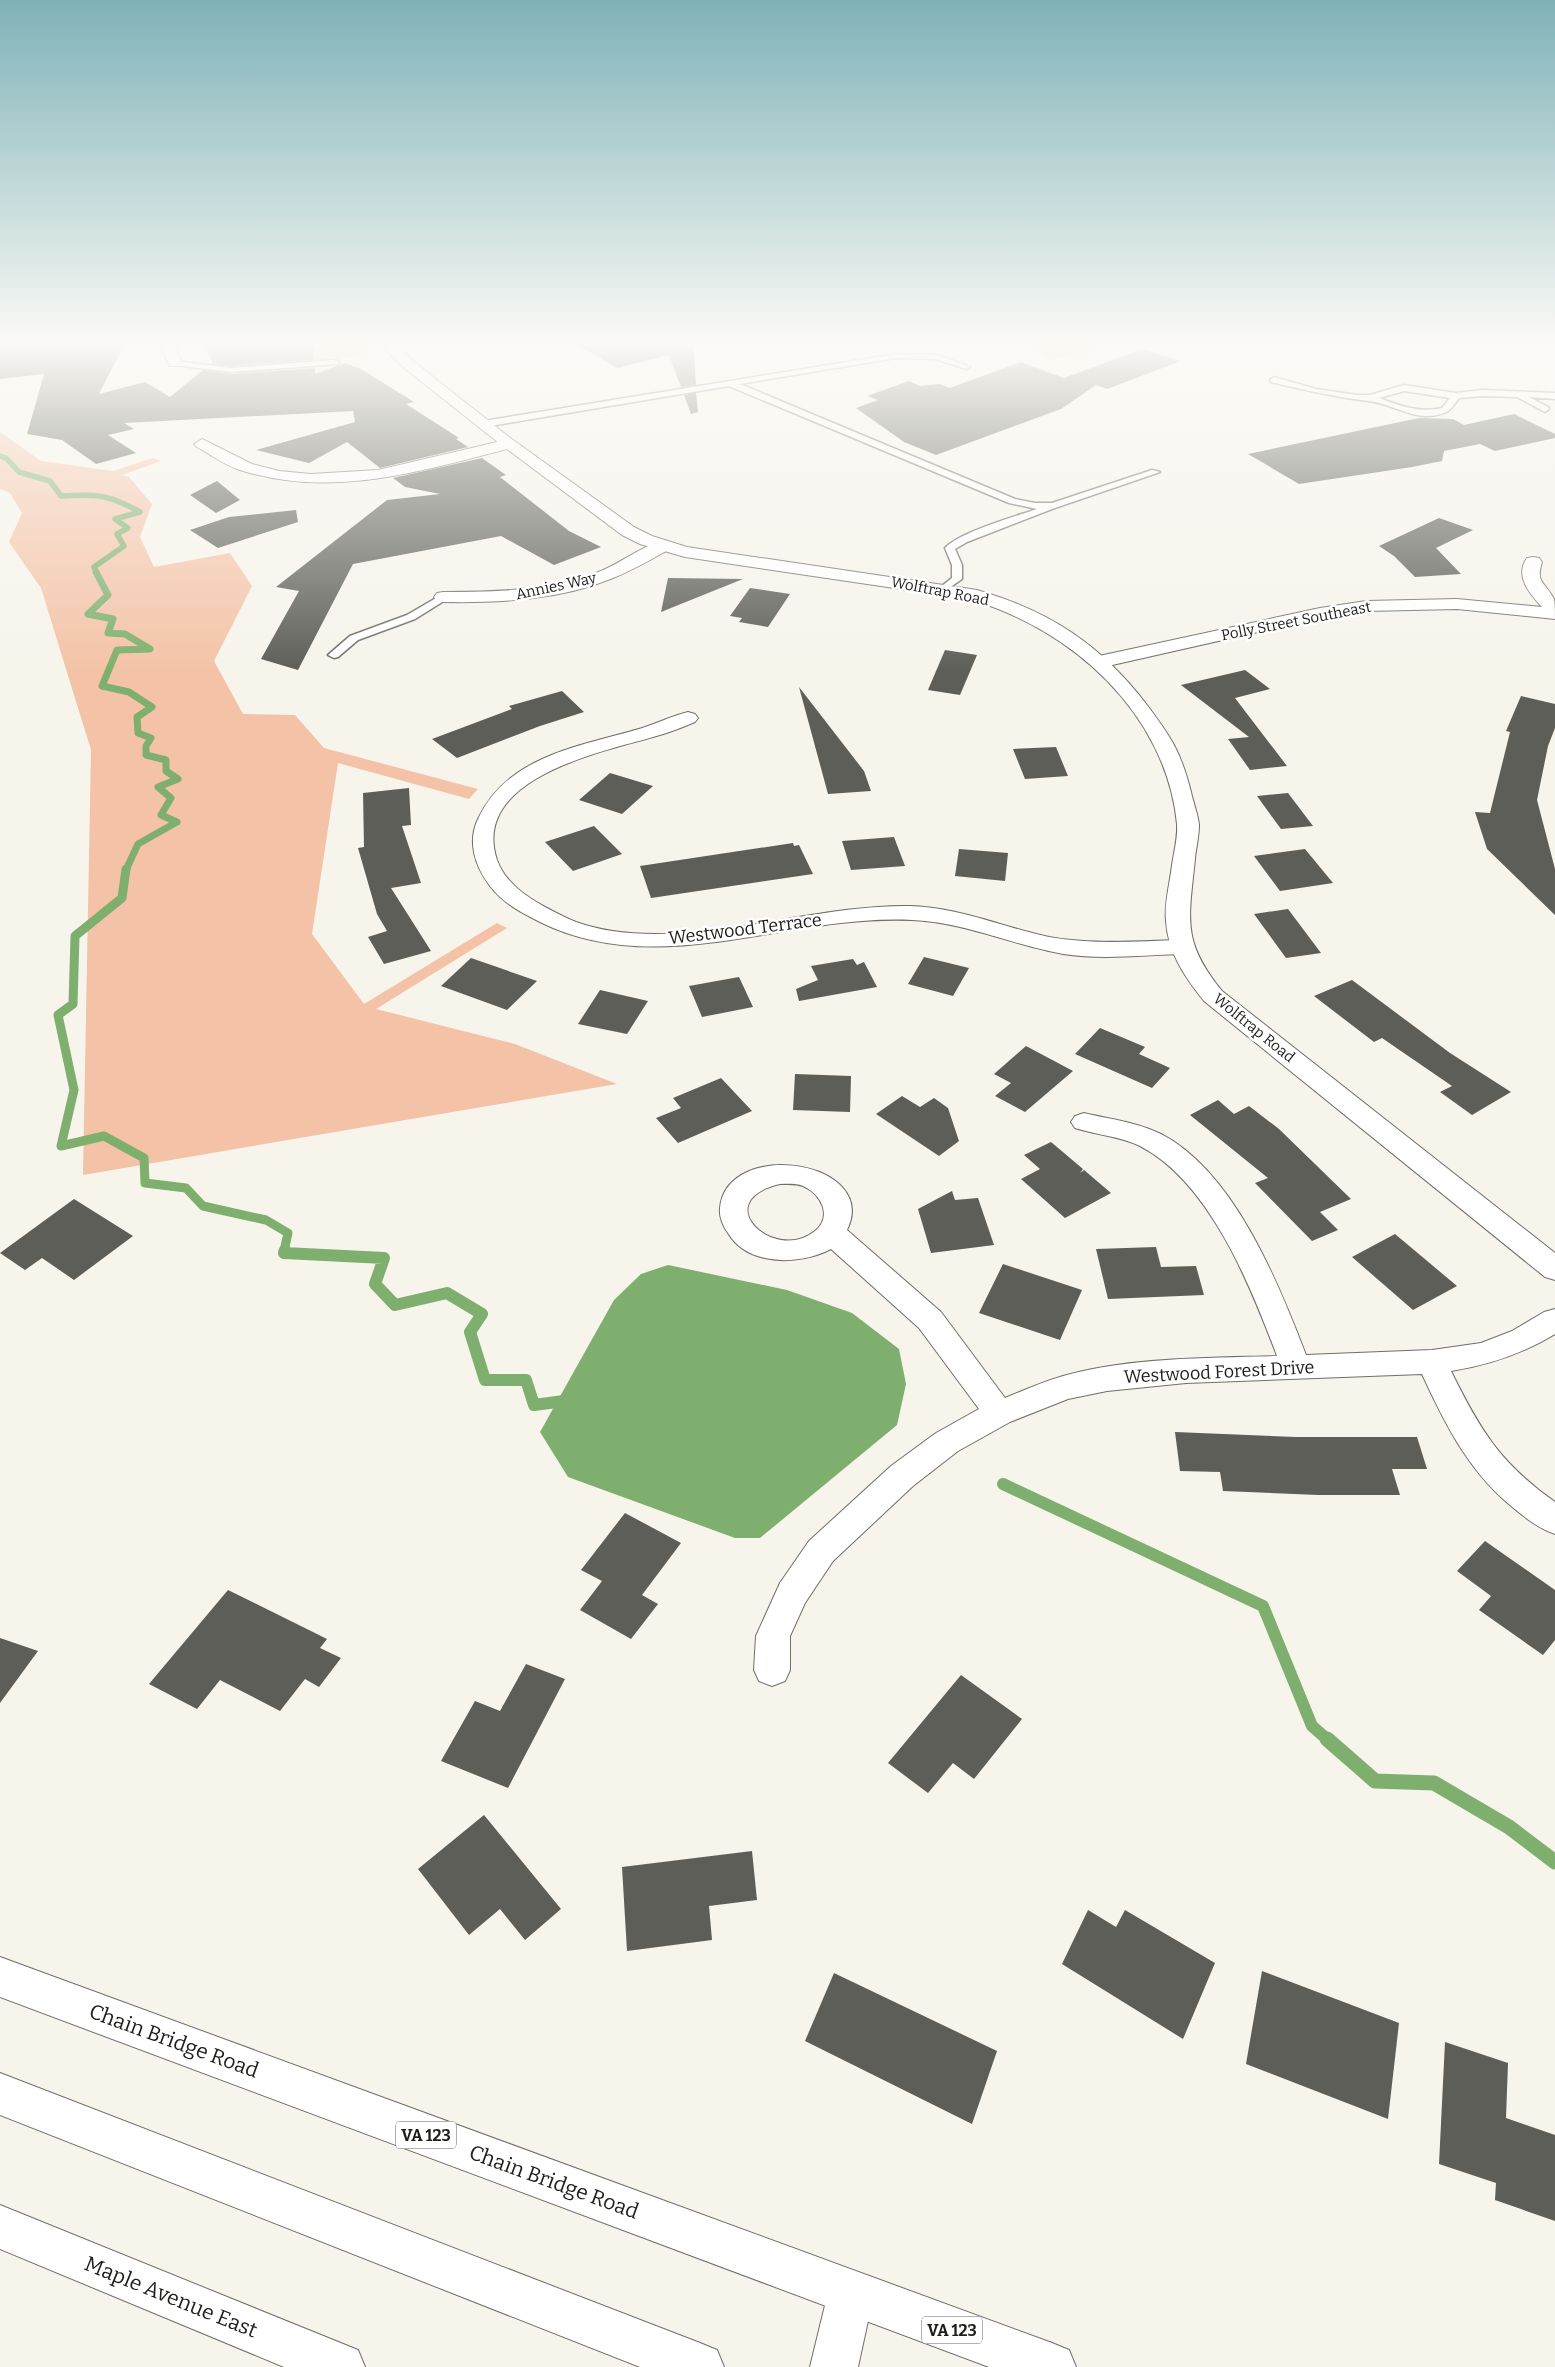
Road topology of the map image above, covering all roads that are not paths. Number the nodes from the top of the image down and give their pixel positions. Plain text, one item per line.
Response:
1 (216, 451) edge
2 (478, 451) edge
3 (520, 451) edge
4 (893, 451) edge
5 (1155, 472) dead end
6 (1053, 506) junction
7 (662, 546) junction
8 (1533, 562) dead end
9 (943, 589) junction
10 (442, 597) joint
11 (1555, 610) edge
12 (1555, 614) edge
13 (334, 655) dead end
14 (1099, 662) junction
15 (688, 718) dead end
16 (1182, 947) junction
17 (1084, 1122) dead end
18 (832, 1233) dead end
19 (1555, 1268) edge
20 (1555, 1320) edge
21 (1432, 1362) junction
22 (1296, 1367) junction
23 (1000, 1413) junction
24 (1555, 1520) edge
25 (772, 1670) dead end
26 (0, 1977) edge
27 (0, 2094) edge
28 (0, 2228) edge
29 (851, 2293) junction
30 (341, 2367) edge
31 (700, 2367) edge
32 (834, 2367) edge
33 (1052, 2367) edge

1 - 2 street
3 - 7 street, Wolftrap Road
4 - 6 lane
5 - 6 lane
6 - 9 lane
7 - 9 street, Wolftrap Road
7 - 10 street, Annies Way
8 - 11 street
9 - 14 street, Wolftrap Road
10 - 13 lane
12 - 14 street, Polly Street Southeast
14 - 16 street, Wolftrap Road
15 - 16 street, Westwood Terrace
16 - 19 street, Wolftrap Road
17 - 22 street
18 - 23 street
20 - 21 street, Westwood Forest Drive
21 - 22 street, Westwood Forest Drive
21 - 24 street
22 - 23 street, Westwood Forest Drive
23 - 25 street, Westwood Forest Drive
26 - 29 street, Chain Bridge Road / VA 123
27 - 31 street
28 - 30 street, Maple Avenue East
29 - 32 street
29 - 33 street, Chain Bridge Road / VA 123

